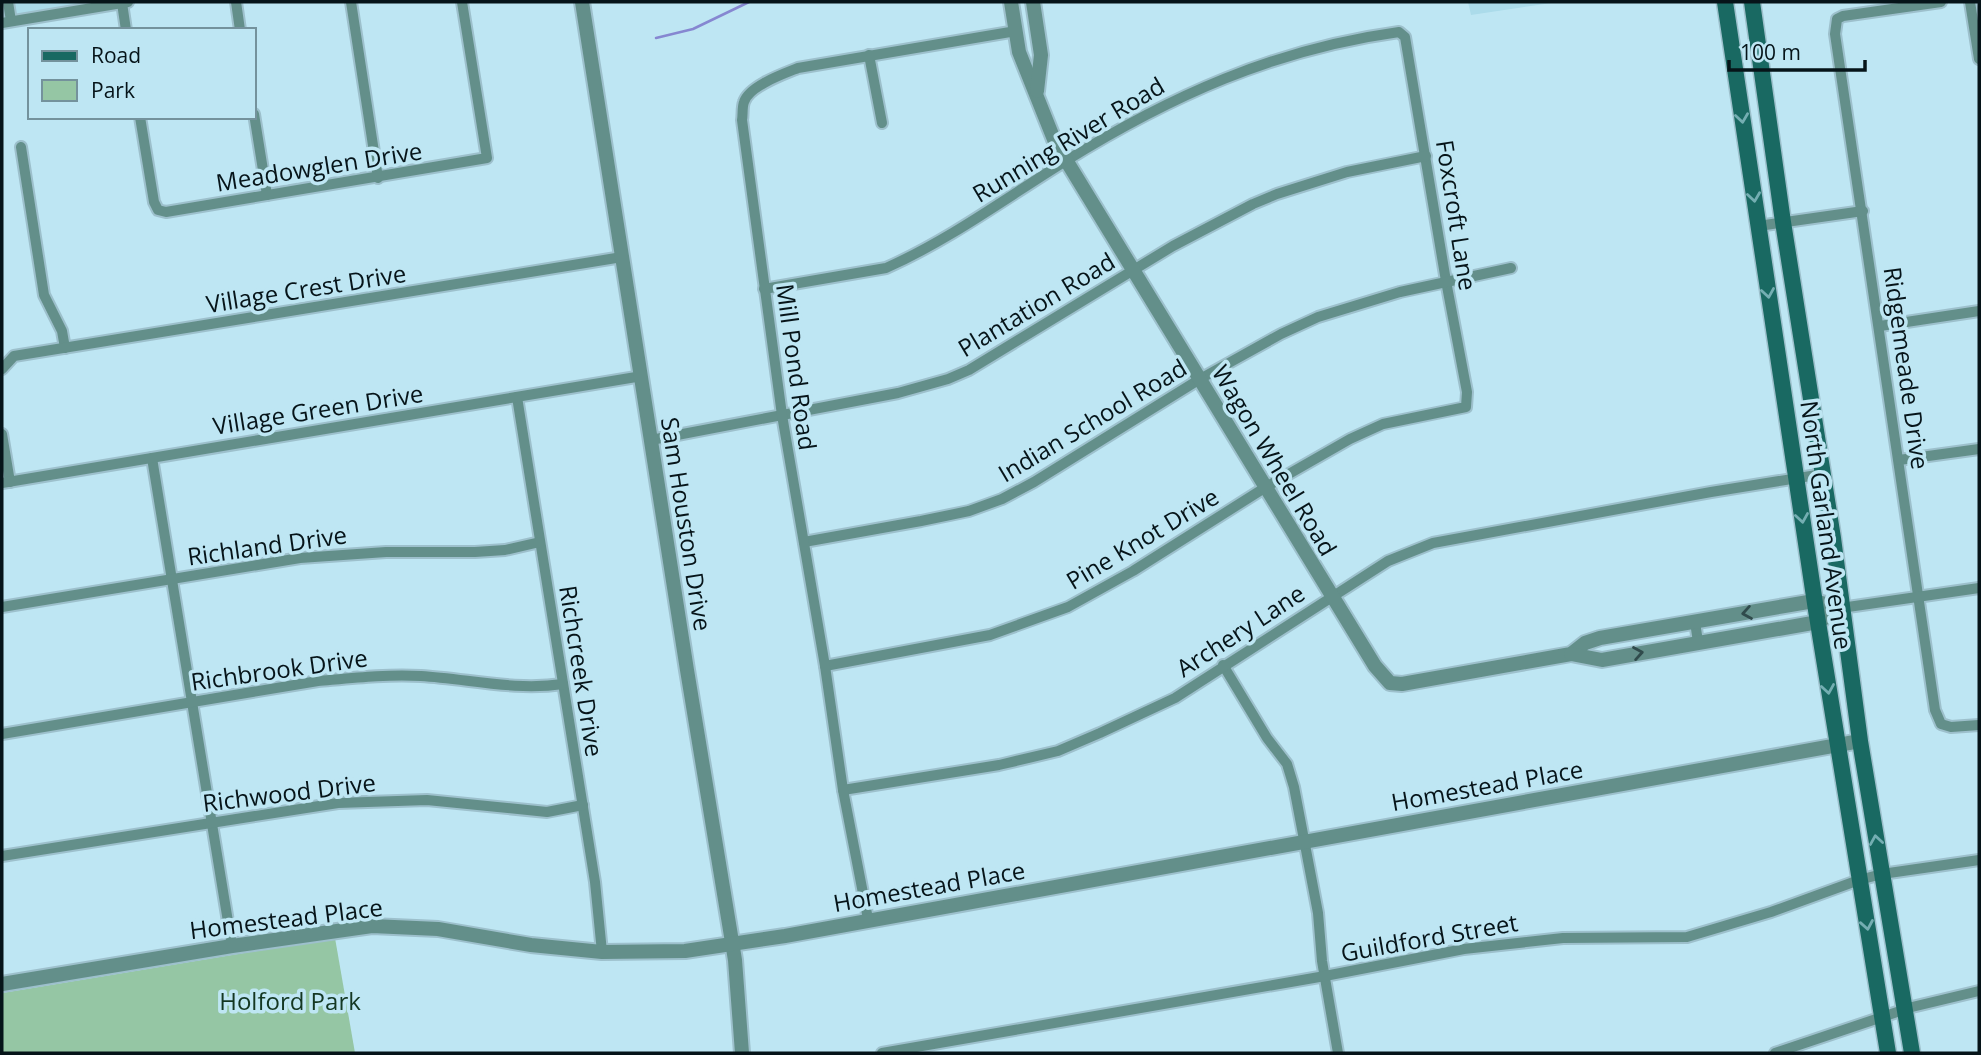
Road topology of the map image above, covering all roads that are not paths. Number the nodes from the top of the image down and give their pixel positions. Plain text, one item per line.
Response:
1 (8, 2) edge
2 (125, 2) edge
3 (236, 2) edge
4 (351, 2) edge
5 (462, 2) edge
6 (582, 2) edge
7 (1011, 2) edge
8 (1032, 2) edge
9 (1725, 2) edge
10 (1752, 2) edge
11 (1941, 2) edge
12 (1970, 2) edge
13 (7, 22) edge
14 (1037, 27) junction
15 (126, 28) edge
16 (240, 28) edge
17 (1016, 31) junction
18 (1399, 32) joint
19 (869, 55) junction
20 (1979, 59) edge
21 (1764, 79) junction
22 (1737, 83) junction
23 (1036, 96) junction
24 (140, 119) edge
25 (255, 119) edge
26 (882, 123) dead end
27 (21, 147) dead end
28 (1426, 156) junction
29 (1066, 160) junction
30 (378, 178) junction
31 (267, 195) junction
32 (1863, 211) junction
33 (1783, 222) junction
34 (1758, 226) junction
35 (622, 257) junction
36 (1511, 268) dead end
37 (1134, 269) junction
38 (1446, 281) junction
39 (764, 289) junction
40 (1979, 311) edge
41 (1773, 326) junction
42 (1880, 326) junction
43 (65, 348) junction
44 (1805, 365) junction
45 (2, 369) edge
46 (642, 376) junction
47 (1200, 379) junction
48 (517, 397) junction
49 (1466, 407) joint
50 (782, 415) junction
51 (2, 434) edge
52 (651, 440) junction
53 (1979, 449) edge
54 (152, 458) junction
55 (1899, 460) junction
56 (1823, 474) junction
57 (1796, 478) junction
58 (6, 482) edge
59 (1266, 487) junction
60 (540, 542) junction
61 (804, 542) junction
62 (172, 579) junction
63 (1979, 587) edge
64 (1333, 596) junction
65 (1919, 596) junction
66 (1814, 601) junction
67 (2, 607) edge
68 (1841, 608) junction
69 (1695, 622) junction
70 (1818, 622) junction
71 (1698, 642) junction
72 (1572, 654) junction
73 (1223, 664) junction
74 (825, 666) junction
75 (563, 684) junction
76 (192, 701) junction
77 (1979, 725) edge
78 (2, 734) edge
79 (1860, 741) junction
80 (1837, 745) junction
81 (843, 790) junction
82 (583, 805) junction
83 (211, 822) junction
84 (1305, 842) junction
85 (2, 856) edge
86 (1979, 860) edge
87 (1882, 874) junction
88 (1859, 880) junction
89 (868, 919) junction
90 (732, 945) junction
91 (232, 946) junction
92 (601, 952) junction
93 (1325, 976) junction
94 (2, 984) edge
95 (1979, 991) edge
96 (1904, 1009) junction
97 (1882, 1017) junction
98 (742, 1053) edge
99 (888, 1053) edge
100 (1338, 1053) edge
101 (1775, 1053) edge
102 (1888, 1053) edge
103 (1912, 1053) edge

1 - 13 street
2 - 13 street
2 - 15 street
3 - 16 street
4 - 30 street
5 - 30 street, Meadowglen Drive
6 - 35 street, Sam Houston Drive
7 - 17 street, Wagon Wheel Road
8 - 14 street, Wagon Wheel Road
9 - 22 main road, North Garland Avenue
10 - 21 main road, North Garland Avenue
11 - 32 street, Ridgemeade Drive
12 - 20 street
14 - 17 street
14 - 23 street, Wagon Wheel Road
17 - 19 street, Mill Pond Road
17 - 23 street, Wagon Wheel Road
18 - 28 street, Foxcroft Lane
18 - 29 street, Running River Road
19 - 26 street
19 - 39 street, Mill Pond Road
21 - 22 main road
21 - 33 main road, North Garland Avenue
22 -> 34 main road, North Garland Avenue
23 - 29 street, Wagon Wheel Road
24 - 31 street, Meadowglen Drive
25 - 31 street
27 - 43 street
28 - 37 street, Plantation Road
28 - 38 street, Foxcroft Lane
29 - 37 street, Wagon Wheel Road
29 - 39 street, Running River Road
30 - 31 street, Meadowglen Drive
32 - 33 street
32 - 42 street, Ridgemeade Drive
33 - 34 street
33 - 44 main road, North Garland Avenue
34 -> 41 main road, North Garland Avenue
35 - 43 street, Village Crest Drive
35 - 46 street, Sam Houston Drive
36 - 38 street, Indian School Road
37 - 47 street, Wagon Wheel Road
37 - 50 street, Plantation Road
38 - 47 street, Indian School Road
38 - 49 street, Foxcroft Lane
39 - 50 street, Mill Pond Road
40 - 42 street
41 - 44 main road
41 - 57 main road, North Garland Avenue
42 - 55 street, Ridgemeade Drive
43 - 45 street, Village Crest Drive
44 - 56 main road, North Garland Avenue
46 - 48 street, Village Green Drive
46 - 52 street, Sam Houston Drive
47 - 59 street, Wagon Wheel Road
47 - 61 street, Indian School Road
48 - 54 street, Village Green Drive
48 - 60 street, Richcreek Drive
49 - 59 street, Pine Knot Drive
50 - 52 street, Plantation Road
50 - 61 street, Mill Pond Road
51 - 58 street
52 - 90 street, Sam Houston Drive
53 - 55 street
54 - 58 street, Village Green Drive
54 - 62 street
55 - 65 street, Ridgemeade Drive
56 - 57 street, Archery Lane
56 - 68 main road, North Garland Avenue
57 - 64 street, Archery Lane
57 -> 66 main road, North Garland Avenue
59 - 64 street, Wagon Wheel Road
59 - 74 street, Pine Knot Drive
60 - 62 street, Richland Drive
60 - 75 street, Richcreek Drive
61 - 74 street, Mill Pond Road
62 - 67 street, Richland Drive
62 - 76 street
63 - 65 street, Wagon Wheel Road
64 - 72 street, Wagon Wheel Road
64 - 73 street, Archery Lane
65 - 68 street, Wagon Wheel Road
65 - 77 street, Ridgemeade Drive
66 - 68 street, Wagon Wheel Road
66 -> 69 street, Wagon Wheel Road
66 - 70 main road, North Garland Avenue
68 - 70 street, Wagon Wheel Road
68 - 79 main road, North Garland Avenue
69 - 71 street
69 - 72 street, Wagon Wheel Road
70 - 71 street, Wagon Wheel Road
70 -> 80 main road, North Garland Avenue
72 -> 71 street, Wagon Wheel Road
73 - 81 street, Archery Lane
73 - 84 street
74 - 81 street, Mill Pond Road
75 - 76 street, Richbrook Drive
75 - 82 street, Richcreek Drive
76 - 78 street, Richbrook Drive
76 - 83 street
79 - 80 street, Homestead Place
87 -> 79 main road, North Garland Avenue
80 - 84 street, Homestead Place
80 - 88 main road, North Garland Avenue
81 - 89 street, Mill Pond Road
82 - 83 street, Richwood Drive
82 - 92 street, Richcreek Drive
83 - 85 street, Richwood Drive
83 - 91 street
84 - 89 street, Homestead Place
84 - 93 street
86 - 87 street, Guildford Street
87 - 88 street, Guildford Street
87 - 96 main road, North Garland Avenue
88 - 93 street, Guildford Street
88 -> 97 main road, North Garland Avenue
89 - 90 street, Homestead Place
90 - 92 street, Homestead Place
90 - 98 street, Sam Houston Drive
91 - 92 street, Homestead Place
91 - 94 street, Homestead Place
93 - 99 street, Guildford Street
93 - 100 street
95 - 96 street
96 - 97 street
96 - 103 main road, North Garland Avenue
97 - 101 street
97 - 102 main road, North Garland Avenue

